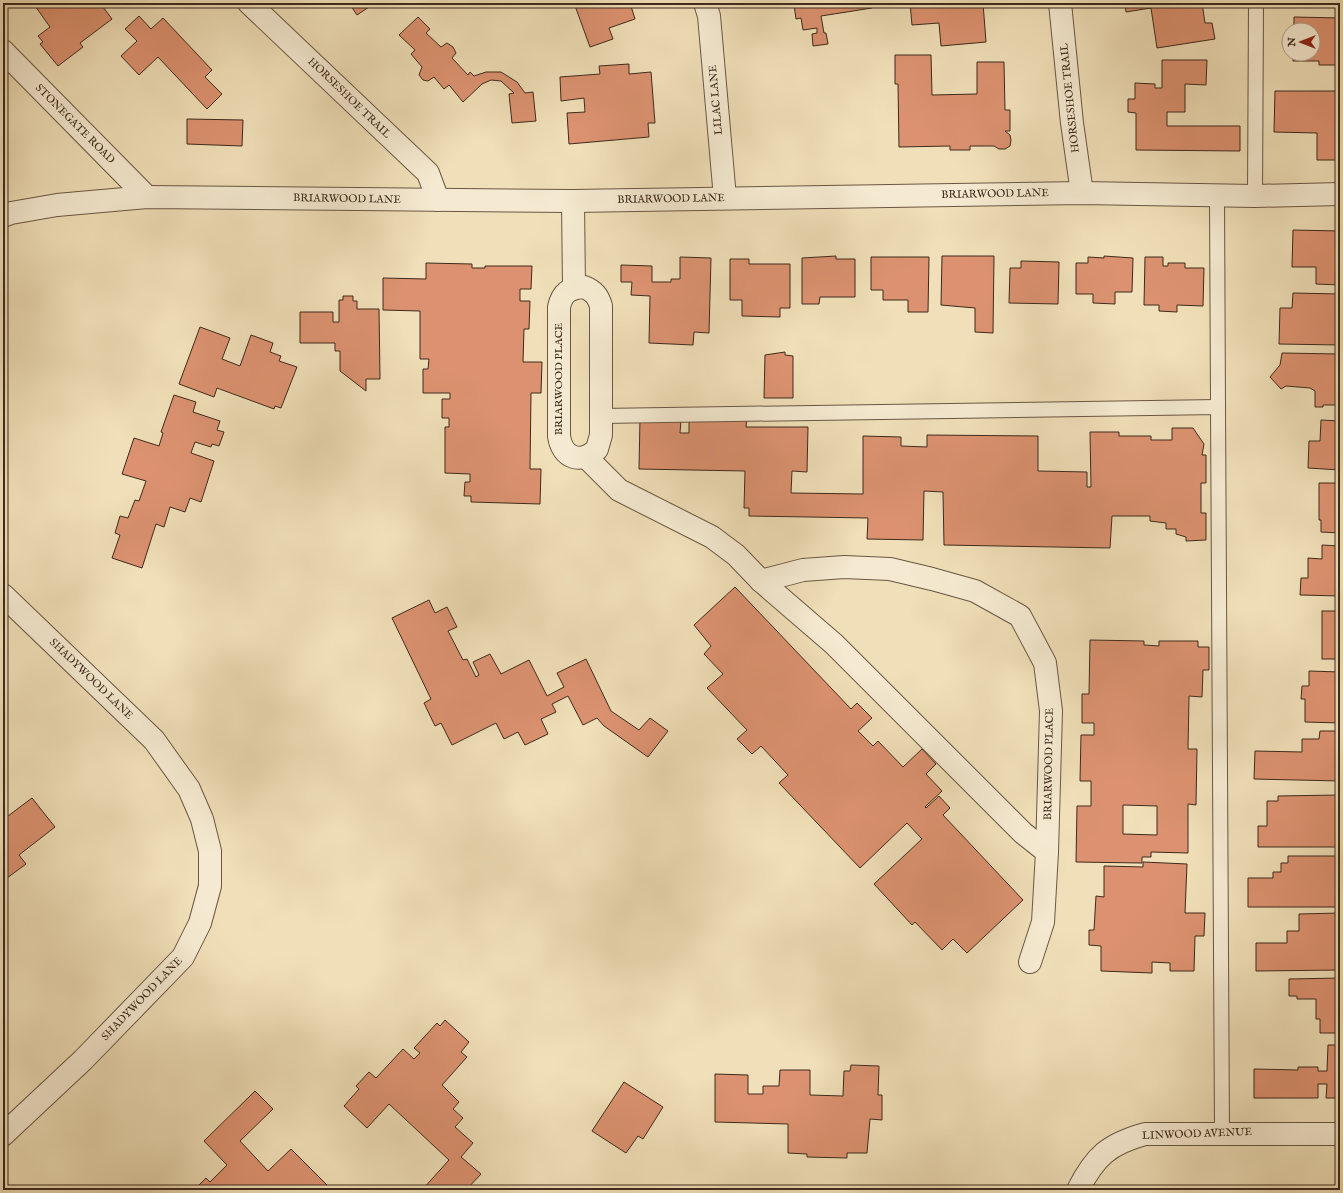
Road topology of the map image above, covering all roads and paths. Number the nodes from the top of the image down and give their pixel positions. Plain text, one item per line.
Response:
1 (249, 3) edge
2 (706, 3) edge
3 (1060, 3) edge
4 (1256, 3) edge
5 (3, 51) edge
6 (1082, 193) junction
7 (1340, 194) edge
8 (1217, 195) junction
9 (1255, 196) junction
10 (147, 197) junction
11 (725, 198) junction
12 (438, 200) junction
13 (573, 201) junction
14 (3, 216) edge
15 (574, 288) junction
16 (1218, 408) junction
17 (601, 416) junction
18 (586, 457) junction
19 (761, 581) junction
20 (3, 594) edge
21 (1047, 852) junction
22 (1030, 962) dead end
23 (1222, 1132) junction
24 (1340, 1134) edge
25 (3, 1135) edge
26 (1078, 1190) edge

1 - 12 street, HORSESHOE TRAIL
2 - 11 street, LILAC LANE
3 - 6 street, HORSESHOE TRAIL
4 - 9 lane
5 - 10 street, STONEGATE ROAD
6 - 8 street, BRIARWOOD LANE
6 - 11 street, BRIARWOOD LANE
7 - 9 street, BRIARWOOD LANE
8 - 9 street, BRIARWOOD LANE
8 - 16 lane
10 - 12 street, BRIARWOOD LANE
10 - 14 street, BRIARWOOD LANE
11 - 13 street, BRIARWOOD LANE
12 - 13 street, BRIARWOOD LANE
13 - 15 street
15 - 17 street
15 - 18 street, BRIARWOOD PLACE
16 - 17 lane
16 - 23 lane
17 - 18 street
18 - 19 street
19 - 21 street
19 - 21 street, BRIARWOOD PLACE
20 - 25 street, SHADYWOOD LANE
21 - 22 street, BRIARWOOD PLACE
23 - 24 street, LINWOOD AVENUE
23 - 26 street, LINWOOD AVENUE

